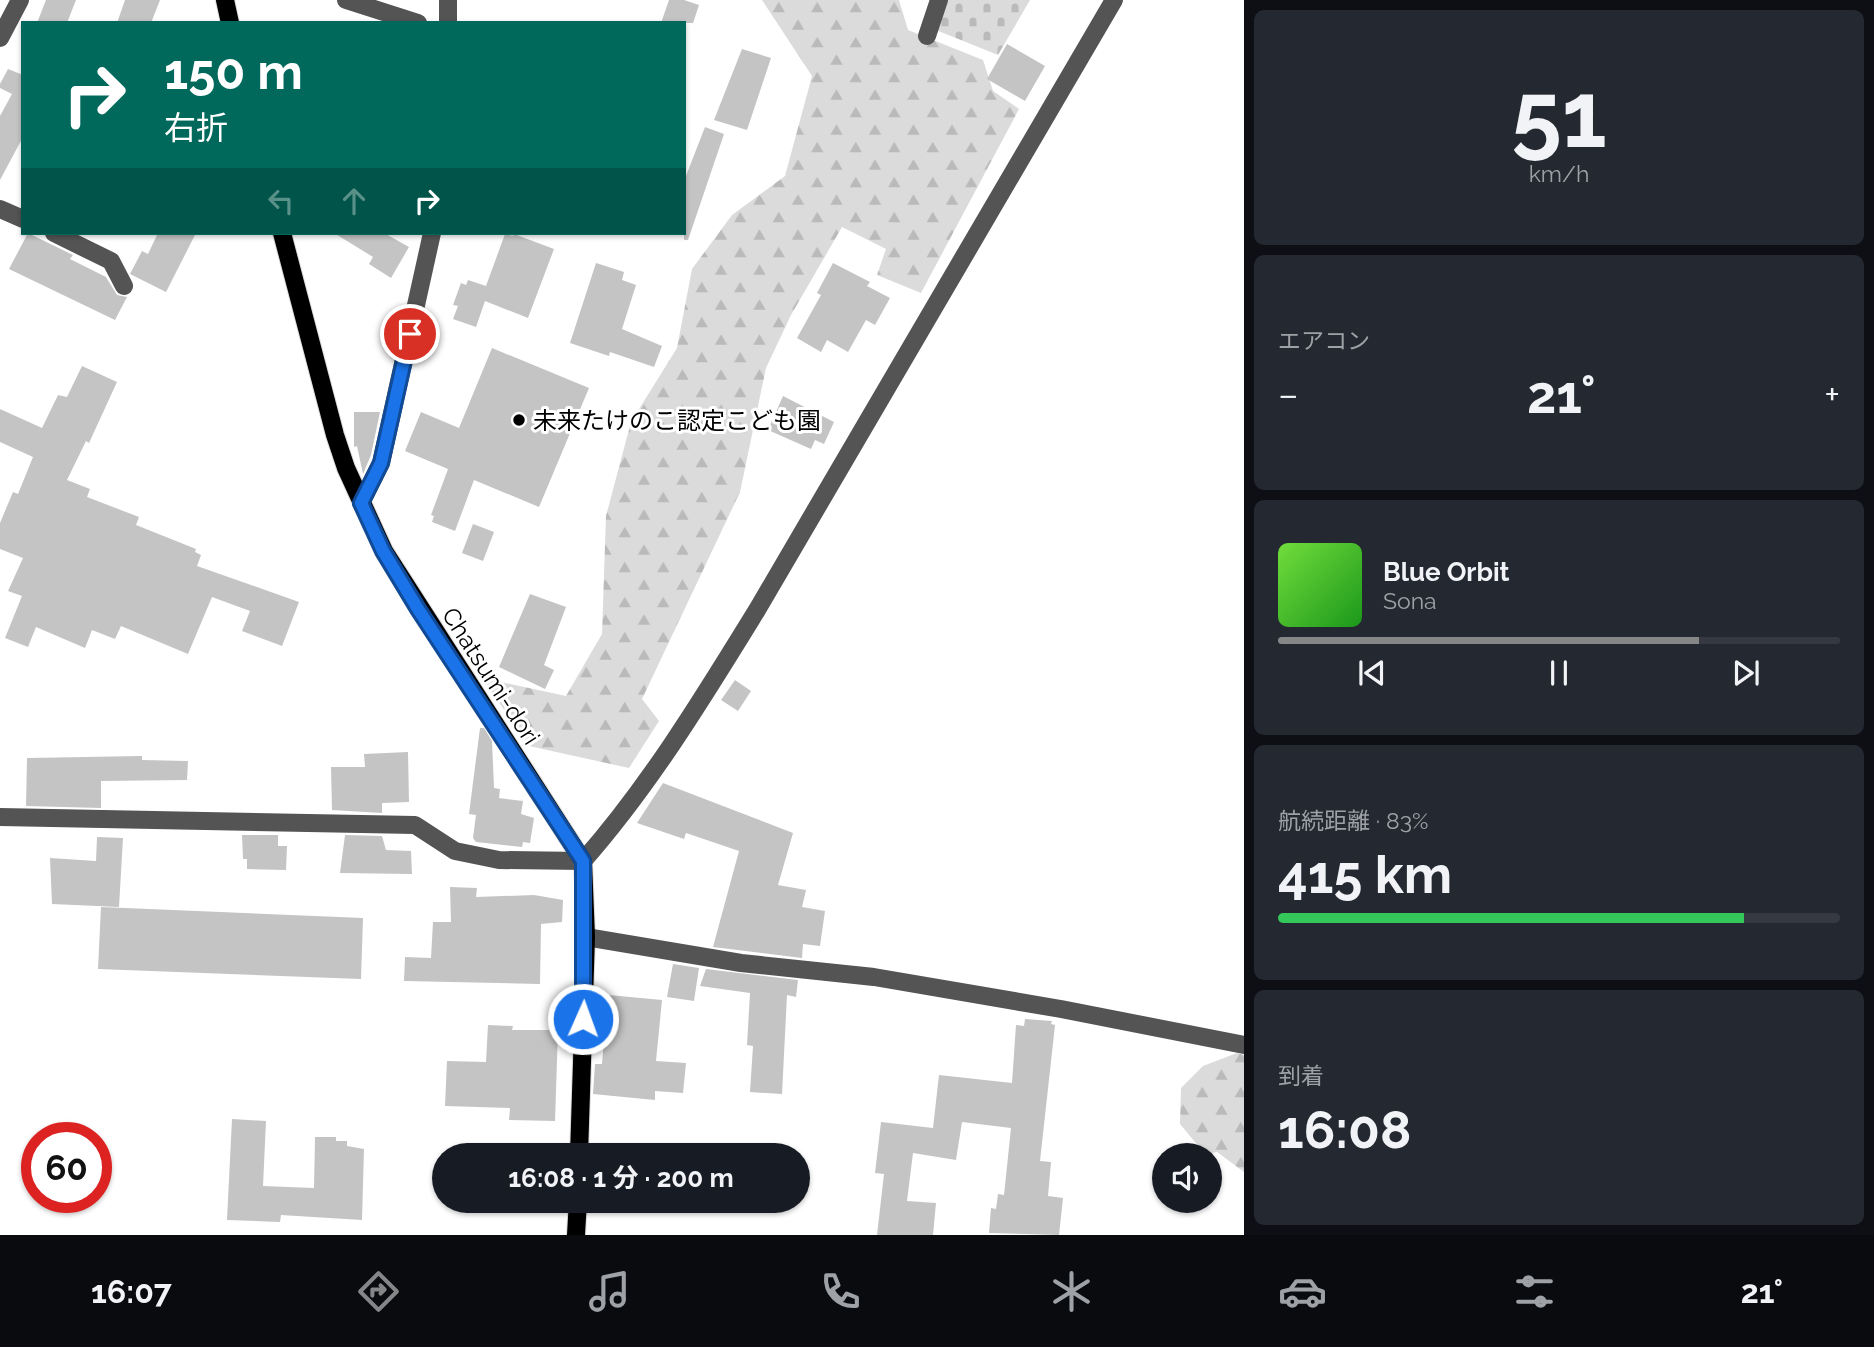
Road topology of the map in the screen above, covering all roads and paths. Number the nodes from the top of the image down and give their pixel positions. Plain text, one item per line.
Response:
1 (20, 0) edge
2 (225, 0) edge
3 (346, 0) edge
4 (448, 0) edge
5 (939, 0) edge
6 (1114, 0) edge
7 (230, 21) edge
8 (412, 21) edge
9 (448, 21) edge
10 (927, 36) dead end
11 (0, 38) edge
12 (0, 209) edge
13 (21, 218) edge
14 (58, 235) edge
15 (283, 235) edge
16 (432, 235) edge
17 (124, 286) dead end
18 (361, 503) junction
19 (0, 817) edge
20 (583, 861) junction
21 (586, 937) junction
22 (1244, 1045) edge
23 (579, 1143) edge
24 (577, 1213) edge
25 (576, 1235) edge

1 - 11 street
2 - 7 main road
3 - 8 street
4 - 9 street
5 - 10 street
6 - 20 street
12 - 13 street
14 - 17 street
15 - 18 main road, Chatsumi-dori
16 - 18 street
18 - 20 main road, Chatsumi-dori
19 - 20 street
20 - 21 main road
21 - 22 street
21 - 23 main road
24 - 25 main road

